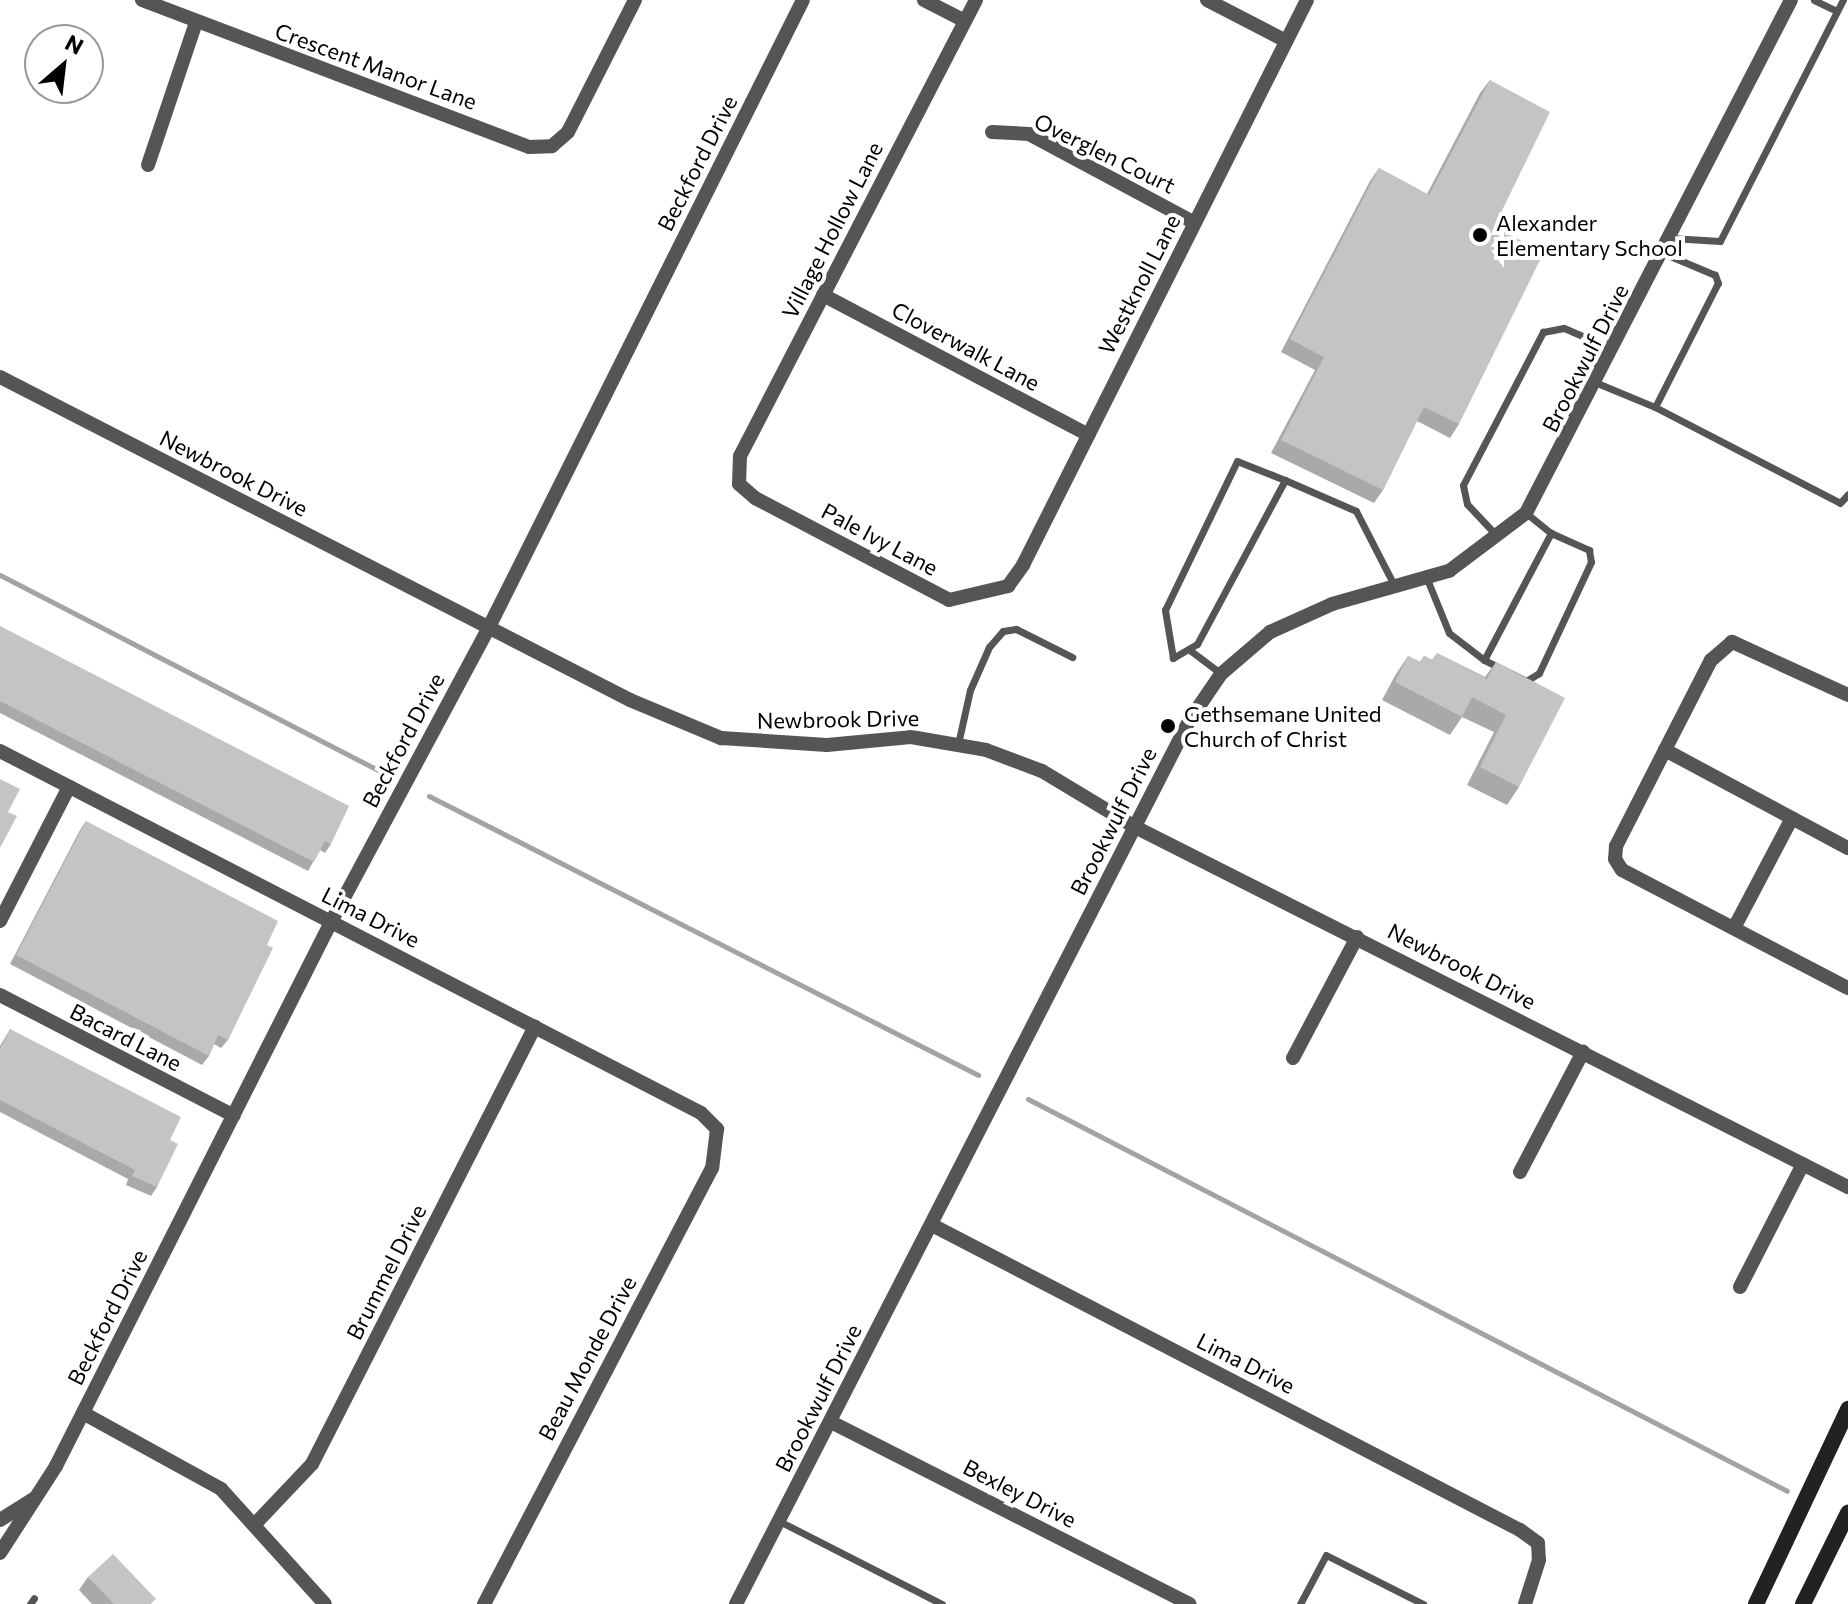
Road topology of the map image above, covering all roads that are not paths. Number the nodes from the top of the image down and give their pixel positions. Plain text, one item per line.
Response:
1 (142, 0) edge
2 (635, 0) edge
3 (803, 0) edge
4 (924, 0) edge
5 (976, 0) edge
6 (1207, 0) edge
7 (1307, 0) edge
8 (1791, 0) edge
9 (1814, 0) edge
10 (1843, 0) edge
11 (1837, 11) junction
12 (965, 21) junction
13 (196, 22) junction
14 (1286, 41) junction
15 (992, 132) dead end
16 (148, 165) dead end
17 (1195, 223) junction
18 (1671, 238) junction
19 (1663, 253) junction
20 (823, 295) junction
21 (1614, 350) junction
22 (0, 377) edge
23 (1597, 383) junction
24 (1655, 407) junction
25 (1088, 435) junction
26 (1285, 480) junction
27 (739, 484) joint
28 (1848, 494) edge
29 (1526, 513) junction
30 (1551, 533) junction
31 (1498, 538) junction
32 (1427, 579) junction
33 (1008, 586) joint
34 (1396, 589) junction
35 (488, 629) junction
36 (1191, 651) junction
37 (1072, 657) dead end
38 (1484, 660) junction
39 (1221, 674) junction
40 (1848, 695) edge
41 (958, 744) junction
42 (1665, 750) junction
43 (0, 751) edge
44 (69, 787) junction
45 (1792, 818) junction
46 (1135, 827) junction
47 (1848, 848) edge
48 (0, 921) edge
49 (331, 922) junction
50 (1734, 928) junction
51 (1357, 937) junction
52 (1848, 988) edge
53 (0, 995) edge
54 (535, 1027) junction
55 (1583, 1052) junction
56 (1293, 1058) dead end
57 (234, 1116) junction
58 (717, 1129) joint
59 (1803, 1164) junction
60 (1520, 1172) dead end
61 (1848, 1187) edge
62 (932, 1225) junction
63 (1740, 1287) dead end
64 (1848, 1409) edge
65 (83, 1413) junction
66 (831, 1422) junction
67 (35, 1498) junction
68 (1848, 1513) edge
69 (0, 1520) edge
70 (779, 1521) junction
71 (256, 1523) junction
72 (0, 1553) edge
73 (1179, 1602) edge
74 (325, 1604) edge
75 (484, 1604) edge
76 (736, 1604) edge
77 (942, 1604) edge
78 (1300, 1604) edge
79 (1423, 1604) edge
80 (1525, 1604) edge
81 (1756, 1604) edge
82 (1803, 1604) edge

1 - 13 street, Crescent Manor Lane
2 - 13 street, Crescent Manor Lane
3 - 35 street, Beckford Drive
4 - 12 street
5 - 12 street, Village Hollow Lane
6 - 14 street
7 - 14 street, Westknoll Lane
8 - 18 street, Brookwulf Drive
9 - 11 lane
10 - 11 lane
11 - 18 lane
12 - 20 street, Village Hollow Lane
13 - 16 street
14 - 17 street, Westknoll Lane
15 - 17 street, Overglen Court
17 - 25 street, Westknoll Lane
18 - 19 street, Brookwulf Drive
19 - 21 street, Brookwulf Drive
19 - 24 lane
20 - 25 street, Cloverwalk Lane
20 - 27 street, Village Hollow Lane
21 - 23 street, Brookwulf Drive
21 - 31 lane
22 - 35 street, Newbrook Drive
23 - 24 lane
23 - 29 street, Brookwulf Drive
24 - 28 lane
25 - 33 street, Westknoll Lane
26 - 34 lane
26 - 36 lane
26 - 36 lane
27 - 33 street, Pale Ivy Lane
29 - 30 lane
29 - 31 street, Brookwulf Drive
30 - 38 lane
30 - 38 lane
31 - 32 street, Brookwulf Drive
32 - 34 street, Brookwulf Drive
32 - 38 lane
34 - 39 street, Brookwulf Drive
35 - 41 street, Newbrook Drive
35 - 49 street, Beckford Drive
36 - 39 lane
37 - 41 lane
39 - 46 street, Brookwulf Drive
40 - 42 street
41 - 46 street, Newbrook Drive
42 - 45 street
42 - 50 street
43 - 44 street, Lima Drive
44 - 48 street
44 - 49 street, Lima Drive
45 - 47 street
45 - 50 street
46 - 51 street, Newbrook Drive
46 - 62 street, Brookwulf Drive
49 - 54 street, Lima Drive
49 - 57 street, Beckford Drive
50 - 52 street
51 - 55 street, Newbrook Drive
51 - 56 street
53 - 57 street, Bacard Lane
54 - 58 street, Lima Drive
54 - 71 street, Brummel Drive
55 - 59 street, Newbrook Drive
55 - 60 street
57 - 65 street, Beckford Drive
58 - 75 street, Beau Monde Drive
59 - 61 street, Newbrook Drive
59 - 63 street
62 - 66 street, Brookwulf Drive
62 - 80 street, Lima Drive
64 - 81 main road
65 - 67 street, Beckford Drive
65 - 71 street
66 - 70 street, Brookwulf Drive
66 - 73 street, Bexley Drive
67 - 69 street, Beckford Drive
67 - 72 street, Beckford Drive
68 - 82 main road
70 - 76 street, Brookwulf Drive
70 - 77 lane
71 - 74 street
78 - 79 lane

